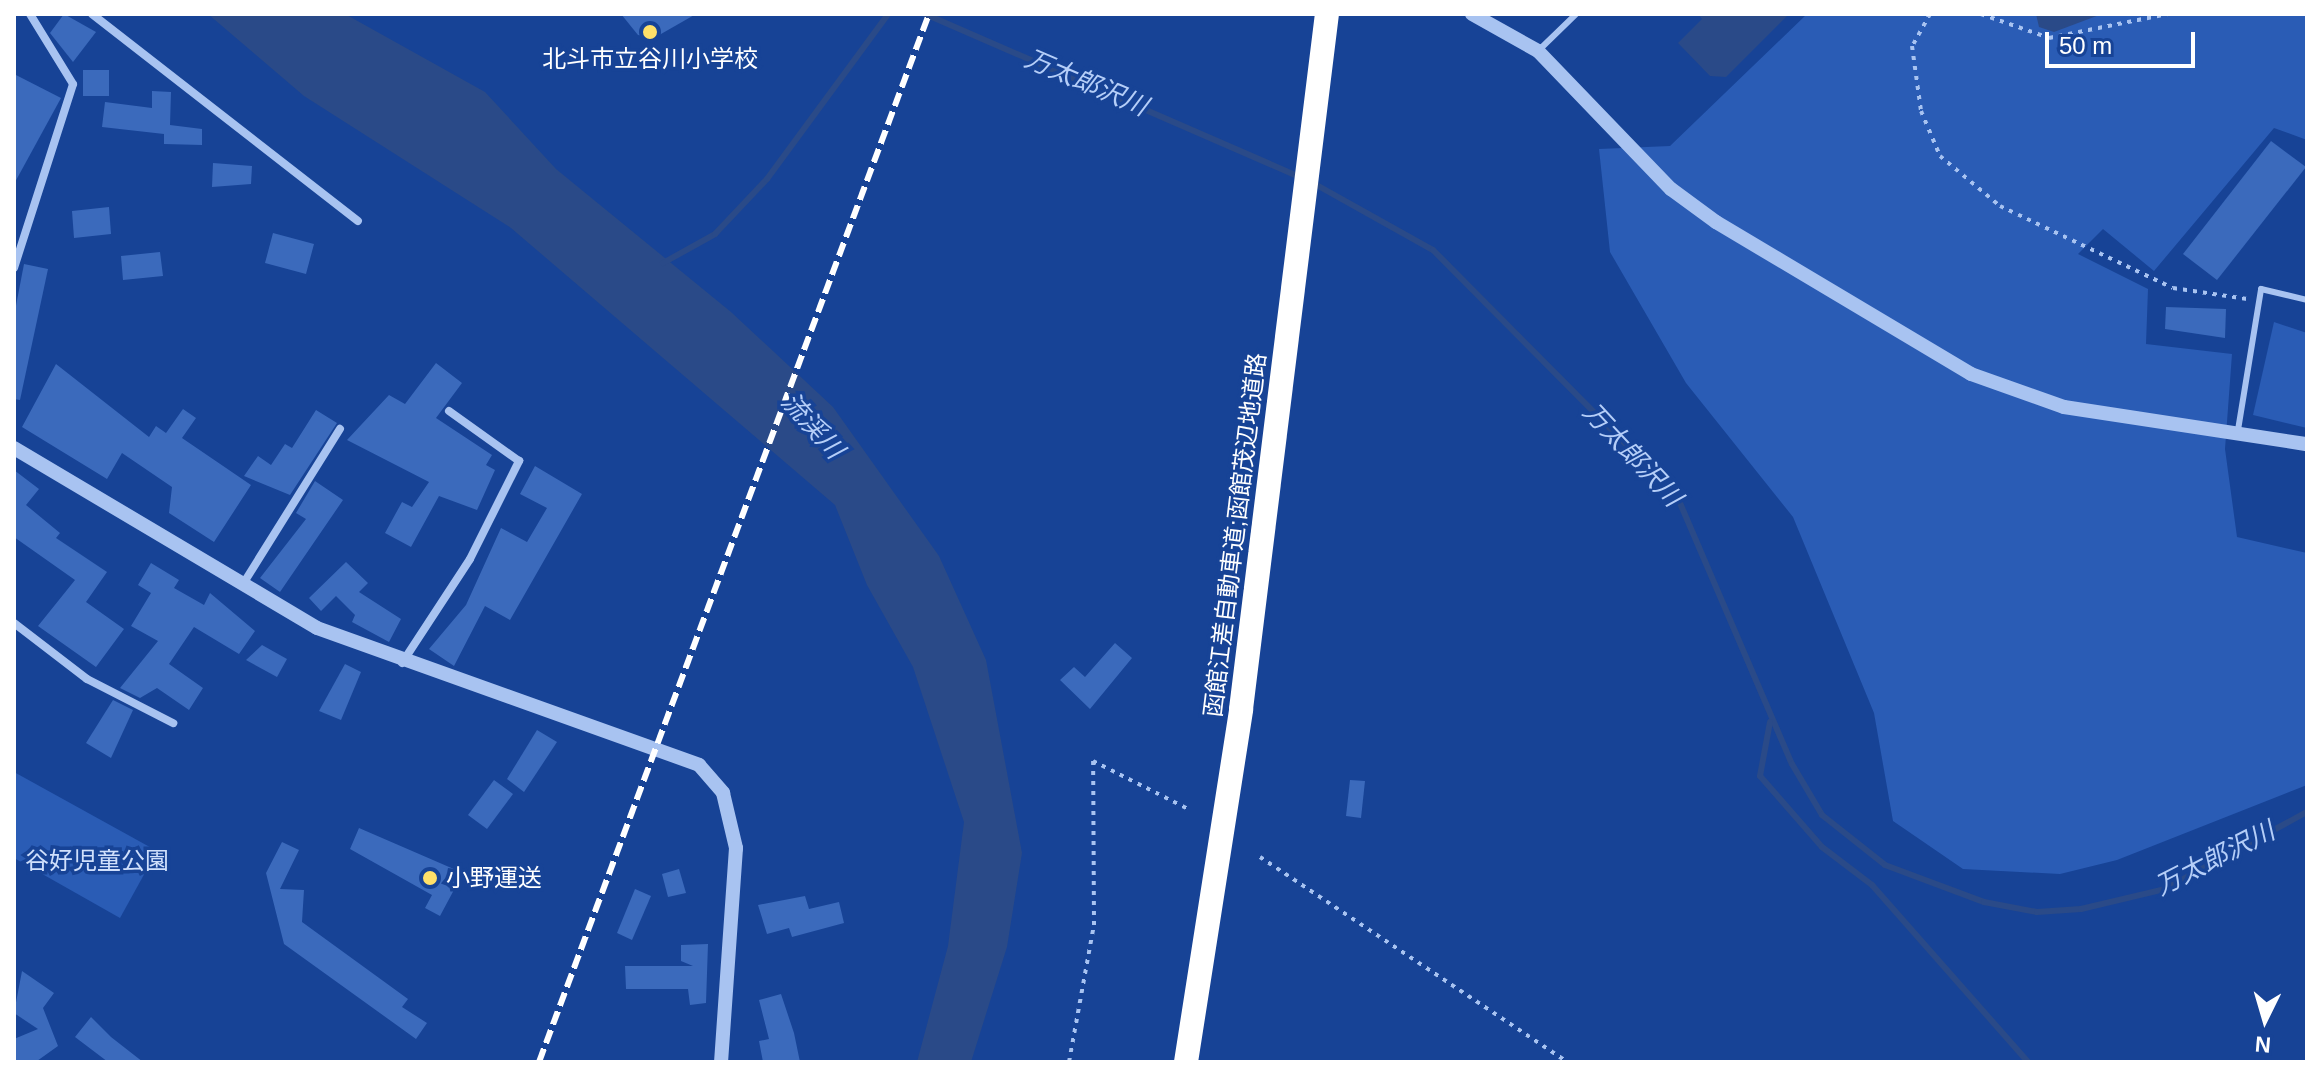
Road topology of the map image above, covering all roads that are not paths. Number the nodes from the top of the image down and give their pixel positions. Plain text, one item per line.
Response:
1 (30, 14) edge
2 (92, 14) edge
3 (1327, 14) edge
4 (1472, 14) edge
5 (1576, 14) edge
6 (1538, 51) junction
7 (358, 221) dead end
8 (14, 268) edge
9 (2307, 300) edge
10 (449, 411) dead end
11 (340, 429) dead end
12 (2238, 430) junction
13 (2307, 444) edge
14 (14, 448) edge
15 (242, 586) junction
16 (14, 623) edge
17 (401, 664) junction
18 (173, 723) dead end
19 (721, 1062) edge
20 (1186, 1062) edge

1 - 8 street
2 - 7 street
3 - 20 highway, 函館江差自動車道;函館茂辺地道路
4 - 6 street
5 - 6 lane
6 - 12 street
9 - 12 lane
10 - 17 street
11 - 15 street
12 - 13 street
14 - 15 street
15 - 17 street
16 - 18 street
17 - 19 street

